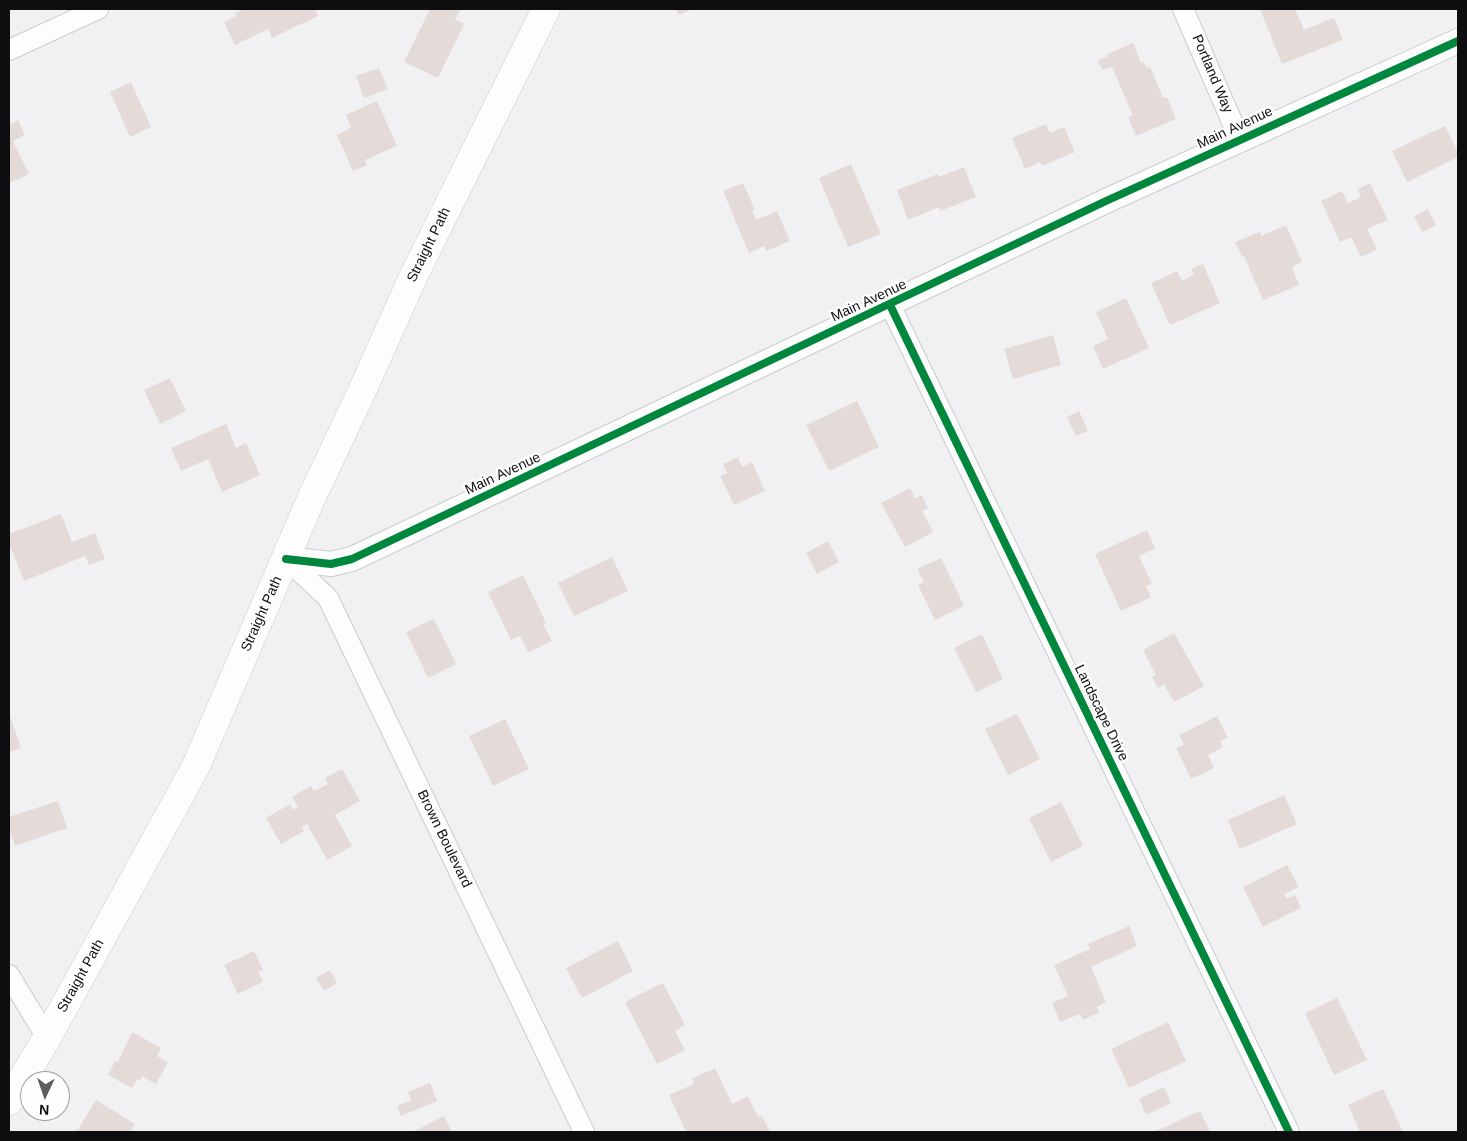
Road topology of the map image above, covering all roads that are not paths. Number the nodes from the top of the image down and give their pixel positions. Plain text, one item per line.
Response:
1 (98, 9) edge
2 (546, 9) edge
3 (1183, 9) edge
4 (1458, 41) edge
5 (9, 50) edge
6 (1240, 140) junction
7 (890, 305) junction
8 (286, 559) junction
9 (9, 975) edge
10 (47, 1038) junction
11 (9, 1101) edge
12 (584, 1132) edge
13 (1289, 1132) edge

1 - 5 street
2 - 8 main road, Straight Path
3 - 6 street, Portland Way
4 - 6 street, Main Avenue
6 - 7 street, Main Avenue
7 - 8 street, Main Avenue
7 - 13 street, Landscape Drive
8 - 10 main road, Straight Path
8 - 12 street, Brown Boulevard
9 - 10 street
10 - 11 main road, Straight Path

